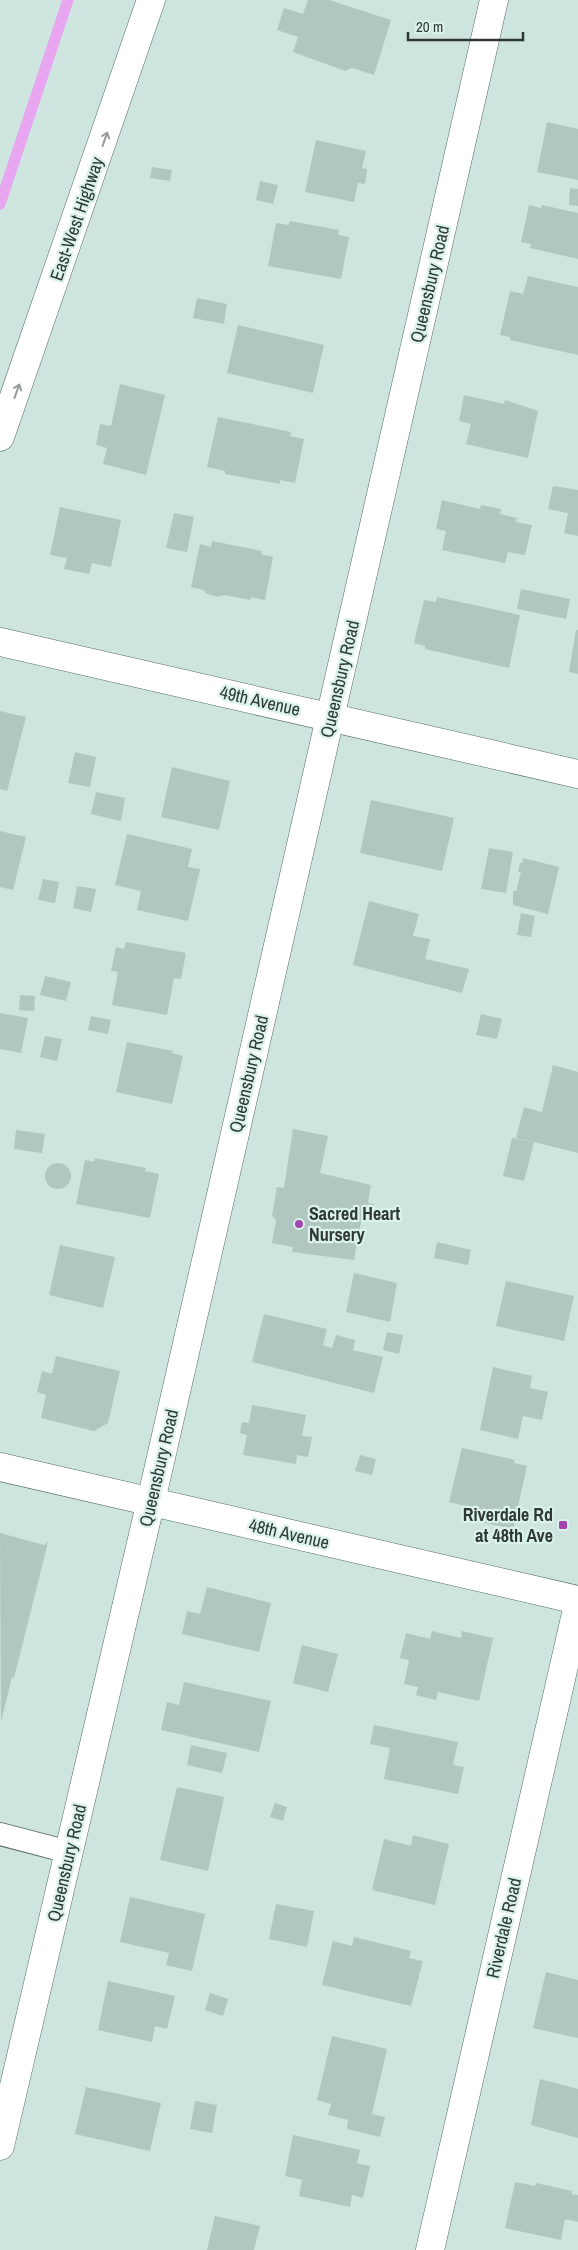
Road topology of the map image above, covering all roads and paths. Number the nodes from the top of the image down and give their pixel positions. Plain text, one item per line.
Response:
1 (151, 0) edge
2 (494, 0) edge
3 (0, 437) edge
4 (0, 642) edge
5 (331, 717) junction
6 (578, 774) edge
7 (0, 1467) edge
8 (151, 1502) junction
9 (578, 1600) edge
10 (578, 1605) edge
11 (0, 1834) edge
12 (69, 1852) junction
13 (0, 2146) edge
14 (430, 2250) edge

3 -> 1 street, East-West Highway
2 - 5 street, Queensbury Road
4 - 5 street, 49th Avenue
5 - 6 street, 49th Avenue
5 - 8 street, Queensbury Road
7 - 8 street, 48th Avenue
8 - 9 street, 48th Avenue
8 - 12 street, Queensbury Road
10 - 14 street, Riverdale Road
11 - 12 lane
12 - 13 street, Queensbury Road

